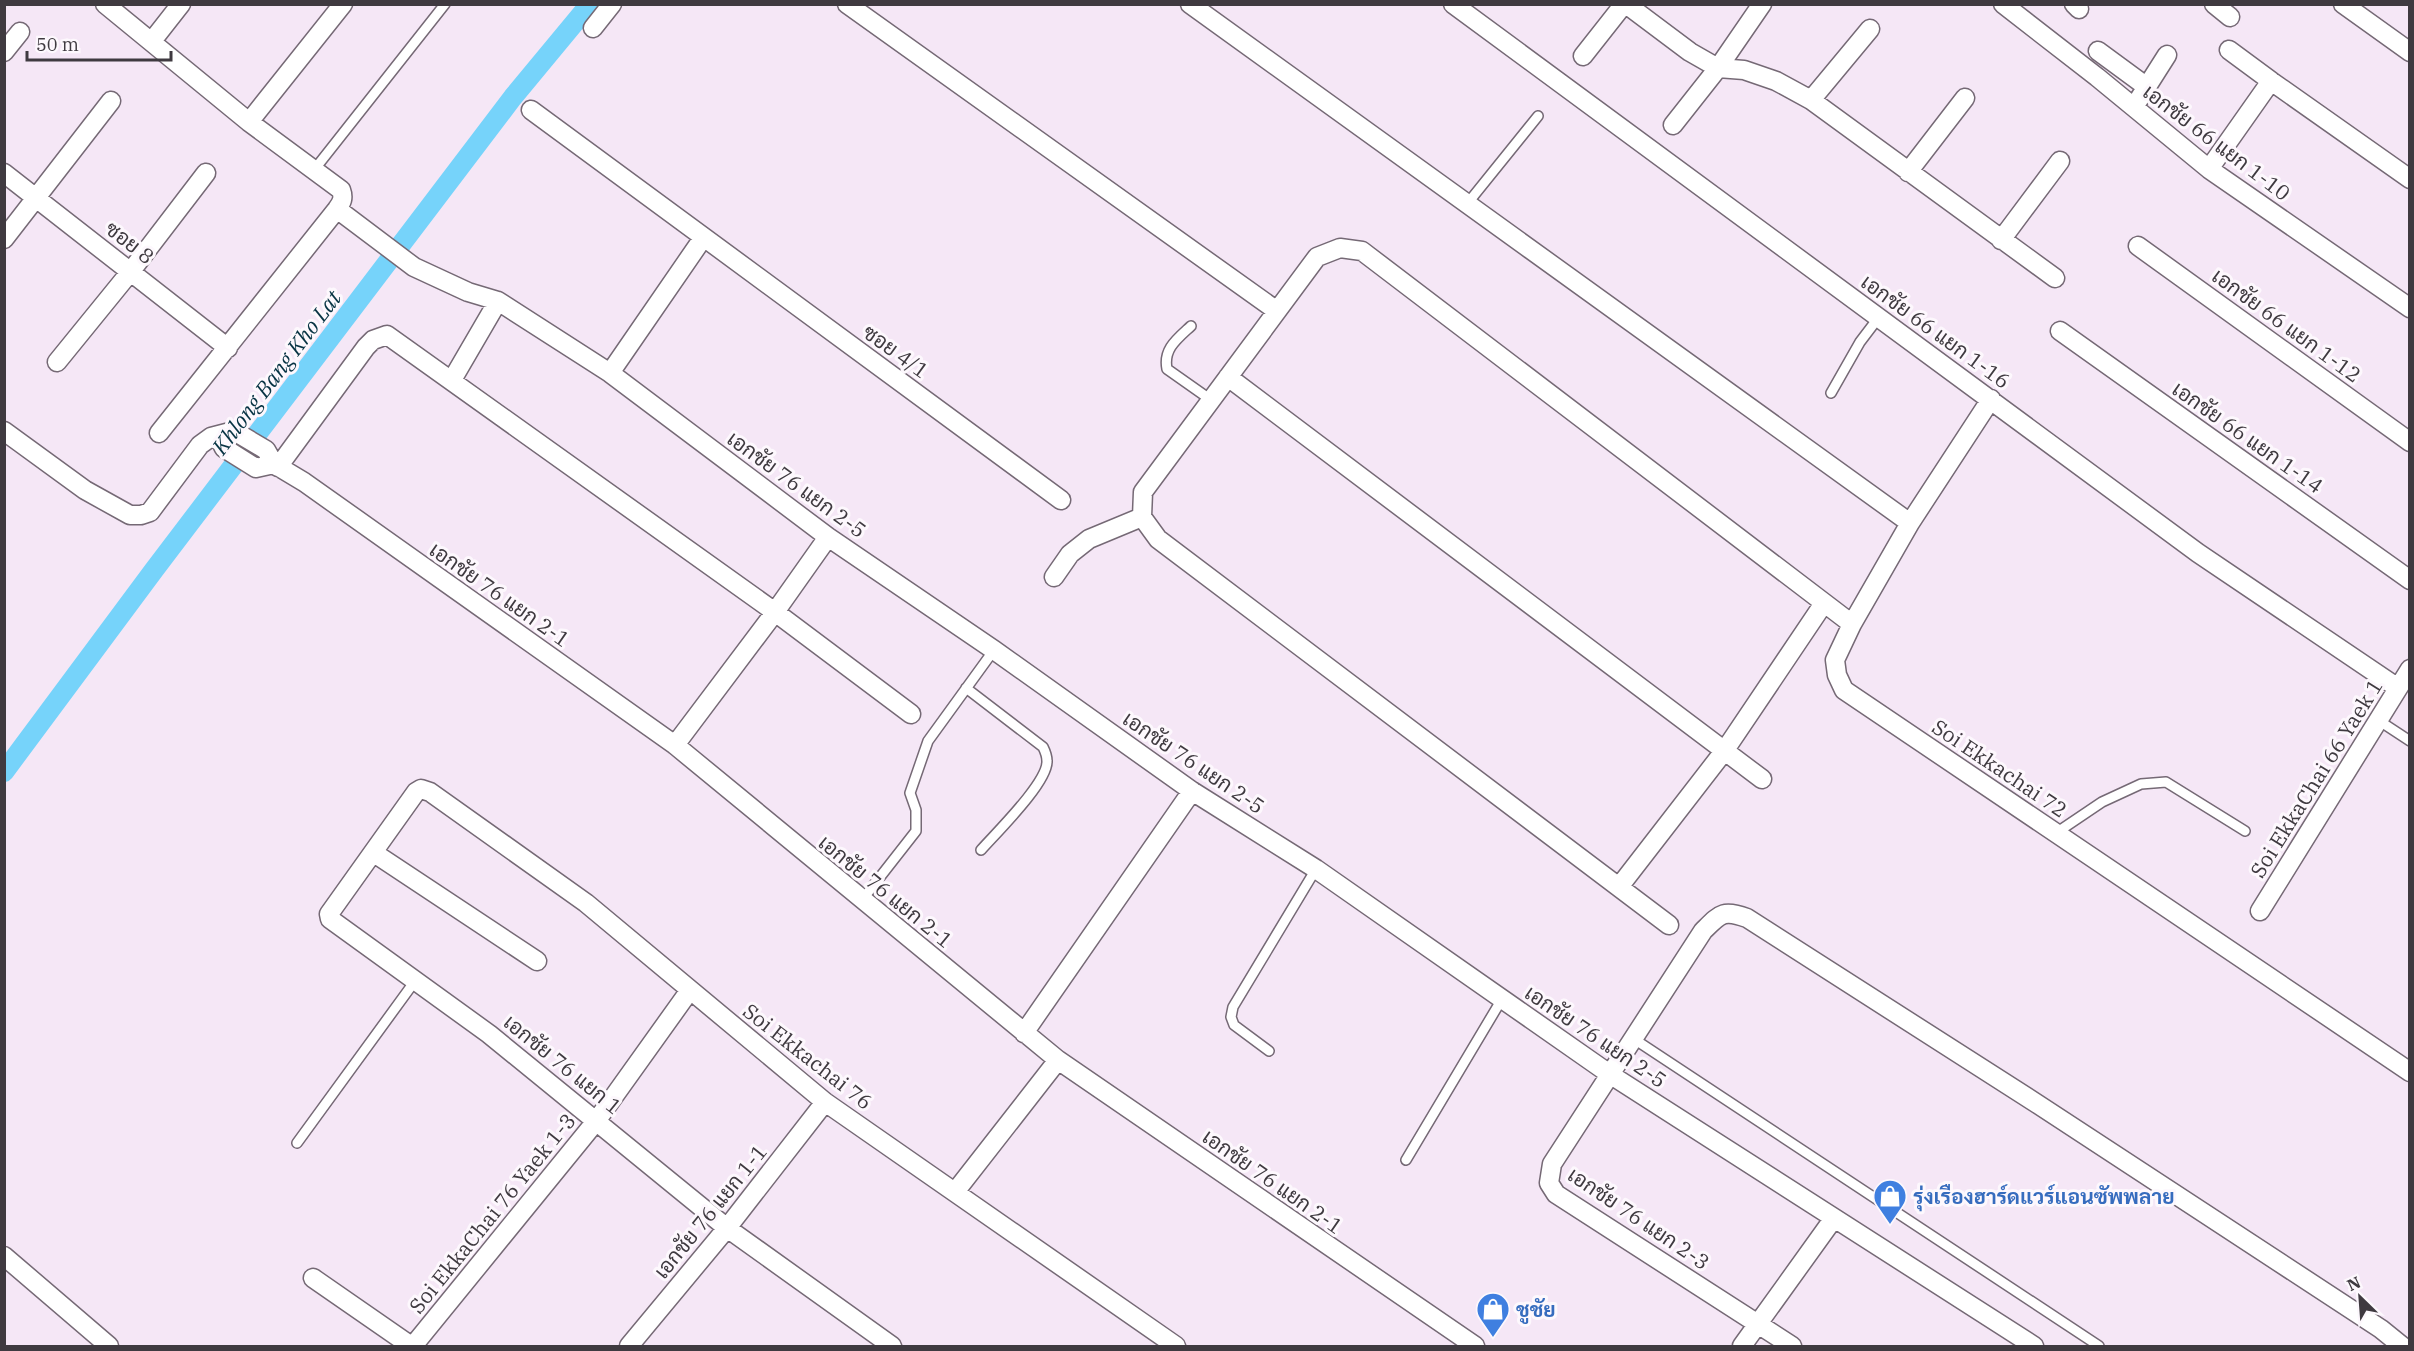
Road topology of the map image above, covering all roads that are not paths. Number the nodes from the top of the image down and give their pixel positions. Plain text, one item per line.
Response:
1 (105, 4) edge
2 (181, 4) edge
3 (343, 4) edge
4 (445, 4) edge
5 (612, 4) edge
6 (847, 4) edge
7 (1190, 4) edge
8 (1453, 4) edge
9 (1625, 4) edge
10 (1762, 4) edge
11 (2003, 4) edge
12 (2214, 4) edge
13 (2343, 4) edge
14 (2230, 17) dead end
15 (594, 28) dead end
16 (1870, 29) dead end
17 (20, 32) dead end
18 (152, 41) junction
19 (2229, 50) dead end
20 (2098, 51) dead end
21 (4, 52) edge
22 (2409, 52) edge
23 (2167, 55) dead end
24 (1583, 56) dead end
25 (1718, 68) junction
26 (2271, 81) junction
27 (2147, 87) junction
28 (1965, 98) dead end
29 (1811, 100) junction
30 (111, 101) dead end
31 (2134, 107) junction
32 (531, 110) dead end
33 (1538, 117) dead end
34 (249, 122) junction
35 (1673, 125) dead end
36 (2060, 161) dead end
37 (2209, 169) junction
38 (314, 170) junction
39 (1908, 172) junction
40 (4, 173) edge
41 (206, 173) dead end
42 (2409, 179) edge
43 (37, 198) junction
44 (1467, 204) junction
45 (336, 209) junction
46 (704, 238) junction
47 (4, 239) edge
48 (2001, 240) junction
49 (2138, 246) dead end
50 (131, 271) junction
51 (2055, 278) dead end
52 (498, 301) junction
53 (2409, 308) edge
54 (1277, 311) junction
55 (1879, 317) junction
56 (1191, 326) dead end
57 (2060, 331) dead end
58 (228, 348) junction
59 (57, 362) dead end
60 (610, 373) junction
61 (1228, 377) junction
62 (452, 380) junction
63 (1831, 393) dead end
64 (1991, 399) junction
65 (1211, 400) junction
66 (4, 431) edge
67 (159, 433) dead end
68 (2409, 442) edge
69 (268, 462) junction
70 (1061, 500) dead end
71 (1142, 517) junction
72 (1910, 523) junction
73 (828, 537) junction
74 (1054, 577) dead end
75 (2409, 580) edge
76 (1824, 603) junction
77 (775, 612) junction
78 (1852, 624) junction
79 (994, 650) junction
80 (2409, 669) edge
81 (966, 688) junction
82 (2398, 688) junction
83 (910, 714) dead end
84 (2378, 720) junction
85 (2409, 741) edge
86 (675, 745) junction
87 (1725, 750) junction
88 (1762, 779) dead end
89 (421, 789) joint
90 (1192, 791) junction
91 (2245, 831) dead end
92 (2056, 833) junction
93 (981, 850) dead end
94 (374, 853) junction
95 (1316, 869) junction
96 (1619, 887) junction
97 (862, 901) junction
98 (2260, 911) dead end
99 (1669, 925) dead end
100 (537, 961) dead end
101 (415, 981) junction
102 (690, 990) junction
103 (1502, 999) junction
104 (1024, 1033) junction
105 (1635, 1039) junction
106 (1269, 1051) dead end
107 (1058, 1060) junction
108 (2409, 1072) edge
109 (1611, 1075) junction
110 (825, 1102) junction
111 (597, 1120) junction
112 (297, 1143) dead end
113 (1406, 1160) dead end
114 (955, 1192) junction
115 (1834, 1218) junction
116 (727, 1228) junction
117 (4, 1256) edge
118 (313, 1278) dead end
119 (1757, 1324) junction
120 (109, 1347) edge
121 (412, 1347) edge
122 (629, 1347) edge
123 (892, 1347) edge
124 (1176, 1347) edge
125 (1475, 1347) edge
126 (1742, 1347) edge
127 (1792, 1347) edge
128 (2034, 1347) edge
129 (2099, 1347) edge
130 (2402, 1347) edge

1 - 18 street
2 - 18 street
3 - 34 street
4 - 38 lane
5 - 15 street
6 - 54 street
7 - 44 street
8 - 55 street, เอกชัย 66 แยก 1-16
9 - 24 street
9 - 25 street
10 - 25 street
11 - 31 street, เอกชัย 66 แยก 1-10
12 - 14 street
13 - 22 street
16 - 29 street
17 - 21 street
18 - 34 street
19 - 26 street
20 - 27 street
23 - 27 street
25 - 29 street
25 - 35 street
26 - 37 street
26 - 42 street
27 - 31 street
28 - 39 street
29 - 39 street
30 - 43 street
31 - 37 street, เอกชัย 66 แยก 1-10
32 - 46 street, ซอย 4/1
33 - 44 lane
34 - 38 street
36 - 48 street
37 - 53 street, เอกชัย 66 แยก 1-10
38 - 45 street
39 - 48 street
40 - 43 street, ซอย 8
41 - 50 street
43 - 47 street
43 - 50 street, ซอย 8
44 - 72 street
45 - 52 street, เอกชัย 76 แยก 2-5
45 - 58 street
46 - 60 street
46 - 70 street, ซอย 4/1
48 - 51 street
49 - 68 street, เอกชัย 66 แยก 1-12
50 - 58 street, ซอย 8
50 - 59 street
52 - 60 street, เอกชัย 76 แยก 2-5
52 - 62 street
54 - 61 street
54 - 76 street
55 - 63 lane
55 - 64 street, เอกชัย 66 แยก 1-16
56 - 65 lane
57 - 75 street, เอกชัย 66 แยก 1-14
58 - 67 street
60 - 73 street, เอกชัย 76 แยก 2-5
61 - 65 street
61 - 87 street
62 - 69 street
62 - 77 street
64 - 72 street, Soi Ekkachai 72
64 - 82 street, เอกชัย 66 แยก 1-16
65 - 71 street
66 - 69 street, เอกชัย 76 แยก 2-1
69 - 86 street, เอกชัย 76 แยก 2-1
71 - 74 street
71 - 96 street
72 - 78 street, Soi Ekkachai 72
73 - 77 street
73 - 79 street, เอกชัย 76 แยก 2-5
76 - 78 street
76 - 87 street
77 - 83 street
77 - 86 street
78 - 92 street, Soi Ekkachai 72
79 - 81 lane
79 - 90 street, เอกชัย 76 แยก 2-5
80 - 82 street, Soi EkkaChai 66 Yaek 1
81 - 93 lane
81 - 97 lane
82 - 84 street, Soi EkkaChai 66 Yaek 1
84 - 85 lane
84 - 98 street, Soi EkkaChai 66 Yaek 1
86 - 97 street, เอกชัย 76 แยก 2-1
87 - 88 street
87 - 96 street
89 - 94 street, เอกชัย 76 แยก 1
89 - 102 street, Soi Ekkachai 76
90 - 95 street, เอกชัย 76 แยก 2-5
90 - 104 street
91 - 92 lane
92 - 108 street, Soi Ekkachai 72
94 - 100 street
94 - 101 street, เอกชัย 76 แยก 1
95 - 103 street, เอกชัย 76 แยก 2-5
95 - 106 lane
96 - 99 street
97 - 104 street, เอกชัย 76 แยก 2-1
101 - 111 street, เอกชัย 76 แยก 1
101 - 112 lane
102 - 110 street, Soi Ekkachai 76
102 - 111 street, Soi EkkaChai 76 Yaek 1-3
103 - 109 street, เอกชัย 76 แยก 2-5
103 - 113 lane
104 - 107 street, เอกชัย 76 แยก 2-1
105 - 109 street, เอกชัย 76 แยก 2-3
105 - 129 lane
105 - 130 street, เอกชัย 76 แยก 2-3
107 - 114 street
107 - 125 street, เอกชัย 76 แยก 2-1
109 - 115 street, เอกชัย 76 แยก 2-5
109 - 119 street, เอกชัย 76 แยก 2-3
110 - 114 street, Soi Ekkachai 76
110 - 116 street, เอกชัย 76 แยก 1-1
111 - 116 street, เอกชัย 76 แยก 1
111 - 121 street, Soi EkkaChai 76 Yaek 1-3
114 - 124 street, Soi Ekkachai 76
115 - 119 street
115 - 128 street, เอกชัย 76 แยก 2-5
116 - 122 street, เอกชัย 76 แยก 1-1
116 - 123 street, เอกชัย 76 แยก 1
117 - 120 street
118 - 121 street
119 - 126 street
119 - 127 street, เอกชัย 76 แยก 2-3

